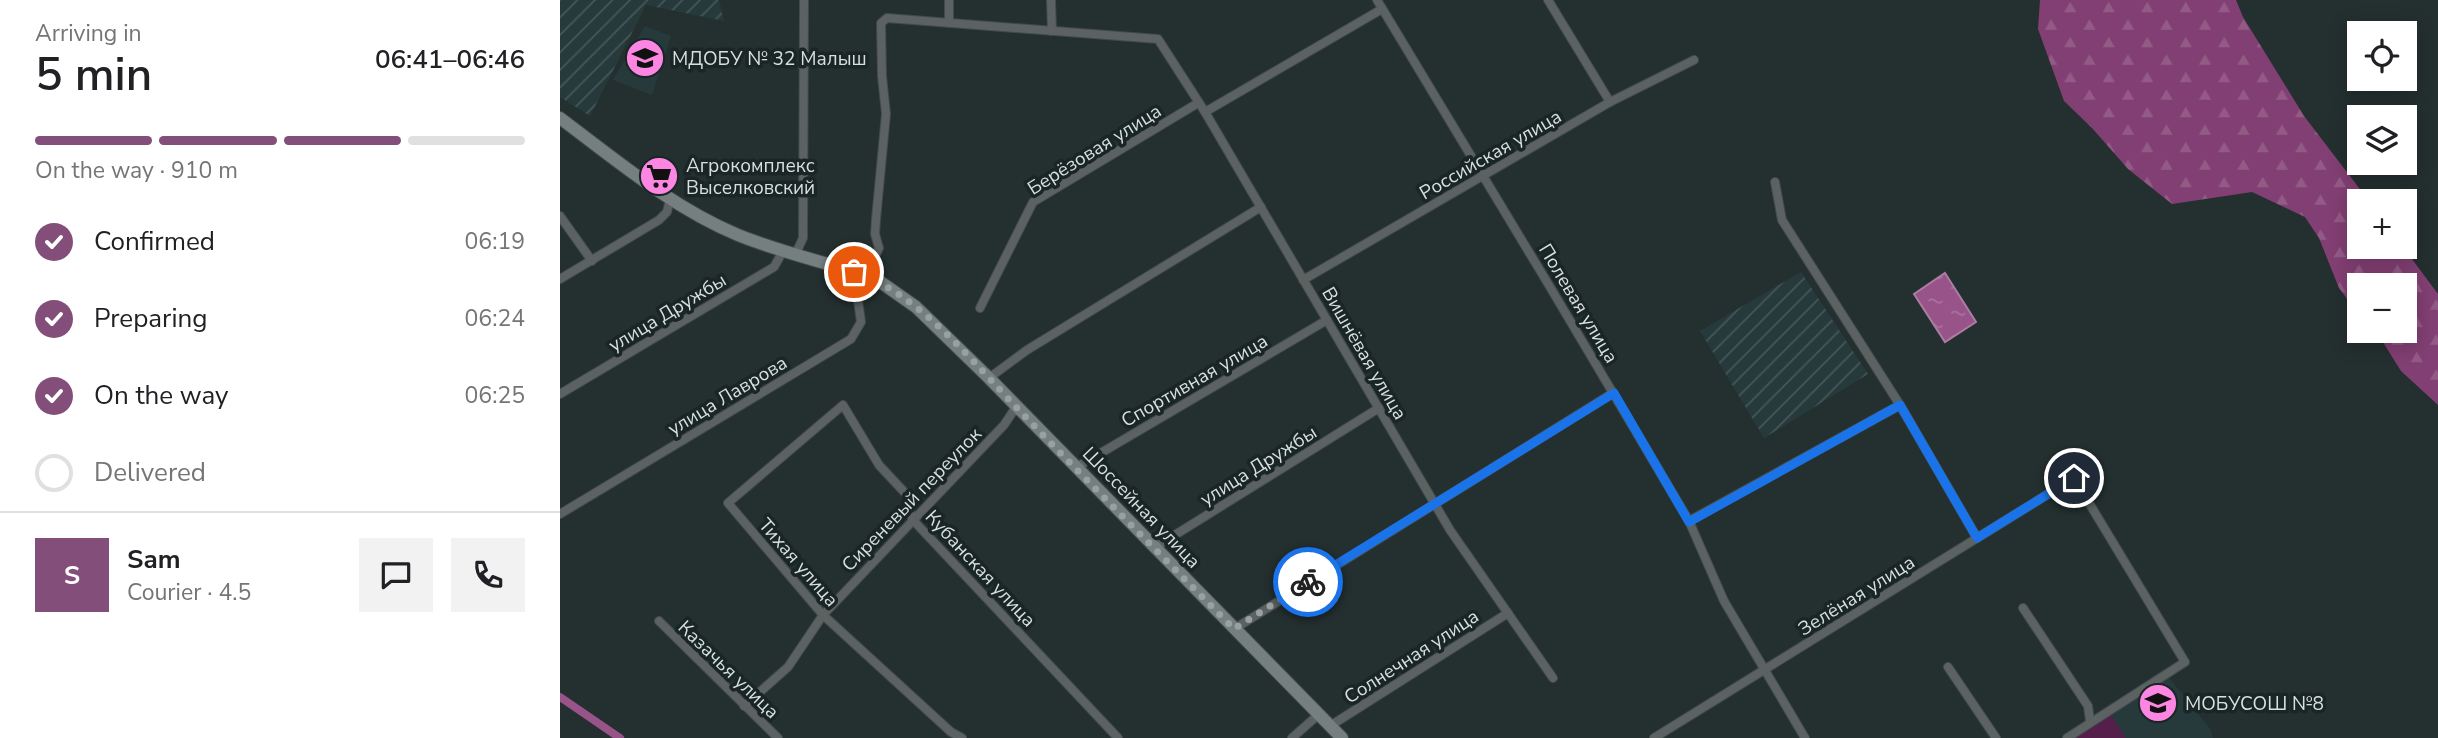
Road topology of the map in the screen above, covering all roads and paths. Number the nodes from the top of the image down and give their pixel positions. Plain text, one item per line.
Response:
1 (804, 0) edge
2 (949, 0) edge
3 (1051, 0) edge
4 (1377, 0) edge
5 (1548, 0) edge
6 (1382, 9) junction
7 (949, 23) junction
8 (1052, 31) junction
9 (1694, 60) dead end
10 (1610, 102) junction
11 (1198, 103) junction
12 (1205, 112) junction
13 (560, 118) edge
14 (1483, 176) junction
15 (1775, 182) dead end
16 (670, 199) junction
17 (1261, 207) junction
18 (560, 216) edge
19 (569, 230) junction
20 (560, 235) edge
21 (790, 252) junction
22 (592, 261) junction
23 (860, 274) junction
24 (560, 279) edge
25 (1303, 280) junction
26 (980, 308) dead end
27 (1327, 320) junction
28 (989, 378) junction
29 (1614, 393) junction
30 (560, 394) edge
31 (842, 405) joint
32 (1900, 405) junction
33 (1016, 407) junction
34 (1379, 408) junction
35 (1077, 467) junction
36 (1434, 504) junction
37 (560, 514) edge
38 (912, 519) junction
39 (1689, 522) junction
40 (1977, 538) junction
41 (1154, 548) junction
42 (2023, 608) dead end
43 (1508, 613) junction
44 (823, 615) junction
45 (659, 621) dead end
46 (1234, 629) junction
47 (1948, 667) dead end
48 (1765, 670) junction
49 (1553, 678) dead end
50 (744, 706) junction
51 (1318, 715) junction
52 (2090, 721) junction
53 (1331, 726) junction
54 (778, 738) edge
55 (961, 738) edge
56 (1118, 738) edge
57 (1293, 738) edge
58 (1342, 738) edge
59 (1654, 738) edge
60 (1805, 738) edge
61 (1996, 738) edge
62 (2067, 738) edge

1 - 21 street, улица Дружбы
2 - 7 street
3 - 8 street
4 - 6 street, Полевая улица
5 - 10 street
6 - 12 street
6 - 14 street, Полевая улица
7 - 8 street
7 - 23 street
8 - 11 street, Вишнёвая улица
9 - 10 street, Российская улица
10 - 14 street, Российская улица
11 - 12 street, Вишнёвая улица
11 - 26 street, Берёзовая улица
12 - 17 street, Вишнёвая улица
13 - 16 main road, Шоссейная улица
14 - 25 street, Российская улица
14 - 29 street, Полевая улица
15 - 32 street
16 - 21 main road, Шоссейная улица
16 - 22 street
17 - 25 street, Вишнёвая улица
17 - 28 street
18 - 19 street
19 - 20 street
19 - 22 street
21 - 23 main road, Шоссейная улица
21 - 30 street, улица Дружбы
22 - 24 street
23 - 28 main road, Шоссейная улица
23 - 37 street, улица Лаврова
25 - 27 street, Вишнёвая улица
27 - 34 street, Вишнёвая улица
27 - 35 street, Спортивная улица
28 - 33 main road, Шоссейная улица
29 - 36 street
29 - 39 street, Полевая улица
31 - 38 street, Кубанская улица
31 - 44 street, Тихая улица
32 - 39 street
32 - 40 street
33 - 35 main road, Шоссейная улица
33 - 38 street, Сиреневый переулок
34 - 36 street, Вишнёвая улица
34 - 41 street, улица Дружбы
35 - 41 main road, Шоссейная улица
36 - 43 street, Вишнёвая улица
36 - 46 street
38 - 44 street, Сиреневый переулок
38 - 56 street, Кубанская улица
39 - 48 street, Полевая улица
40 - 48 street, Зелёная улица
40 - 52 street, Зелёная улица
41 - 46 main road, Шоссейная улица
42 - 52 street
43 - 49 street, Вишнёвая улица
43 - 53 street, Солнечная улица
44 - 50 street, Сиреневый переулок
44 - 55 street, Тихая улица
45 - 50 street, Казачья улица
46 - 51 main road, Шоссейная улица
47 - 61 street
48 - 59 street, Зелёная улица
48 - 60 street, Полевая улица
50 - 54 street, Казачья улица
51 - 53 main road, Шоссейная улица
51 - 57 street
52 - 62 street
53 - 58 main road, Шоссейная улица

